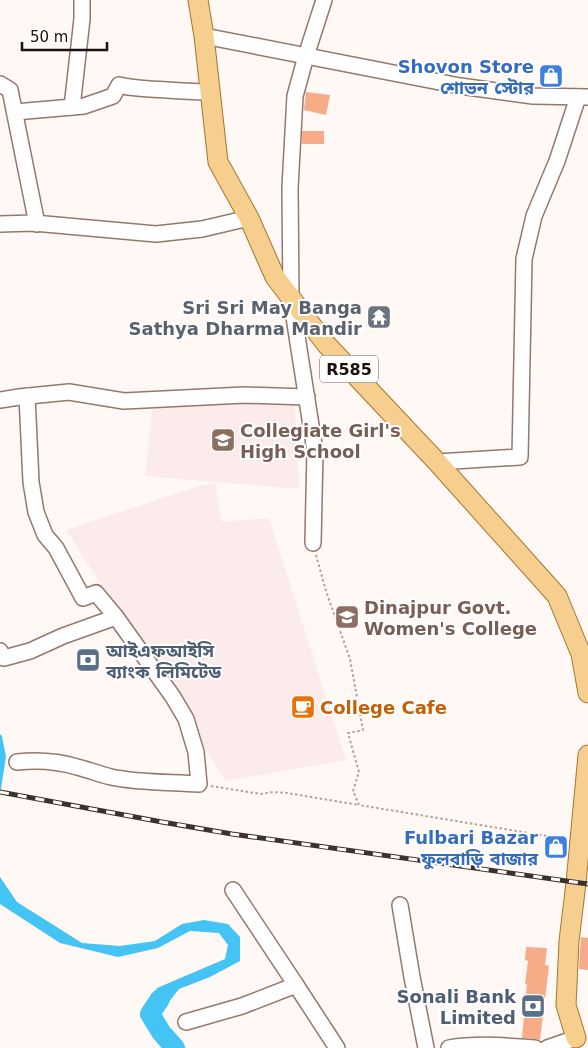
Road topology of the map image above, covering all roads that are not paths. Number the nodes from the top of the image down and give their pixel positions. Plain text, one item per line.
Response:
1 (82, 0) edge
2 (198, 0) edge
3 (324, 0) edge
4 (204, 36) junction
5 (306, 56) junction
6 (0, 84) edge
7 (210, 92) junction
8 (583, 97) edge
9 (72, 107) junction
10 (15, 112) junction
11 (248, 218) junction
12 (0, 224) edge
13 (37, 224) junction
14 (291, 298) junction
15 (27, 396) junction
16 (307, 397) junction
17 (0, 400) edge
18 (437, 462) junction
19 (313, 543) road end
20 (116, 617) junction
21 (0, 651) edge
22 (588, 693) edge
23 (588, 755) edge
24 (17, 762) dead end
25 (234, 890) dead end
26 (400, 905) dead end
27 (296, 985) junction
28 (186, 1022) dead end
29 (579, 1045) edge
30 (337, 1048) edge
31 (426, 1048) edge
32 (449, 1048) edge
33 (535, 1048) edge
34 (547, 1048) edge

1 - 9 street
2 - 4 main road, R585
3 - 5 street
4 - 5 street
4 - 7 main road, R585
5 - 8 street
5 - 14 street
6 - 10 street
7 - 9 street
7 - 11 main road, R585
8 - 18 street
9 - 10 street
10 - 13 street
11 - 13 street
11 - 14 main road, R585
12 - 13 street
14 - 16 street
14 - 18 main road, R585
15 - 16 street
15 - 17 street
15 - 20 street
16 - 19 street
18 - 22 main road, R585
20 - 21 street
20 - 24 street
23 - 29 main road
25 - 27 street
26 - 31 street
27 - 28 street
27 - 30 street
29 - 34 street
32 - 33 street

